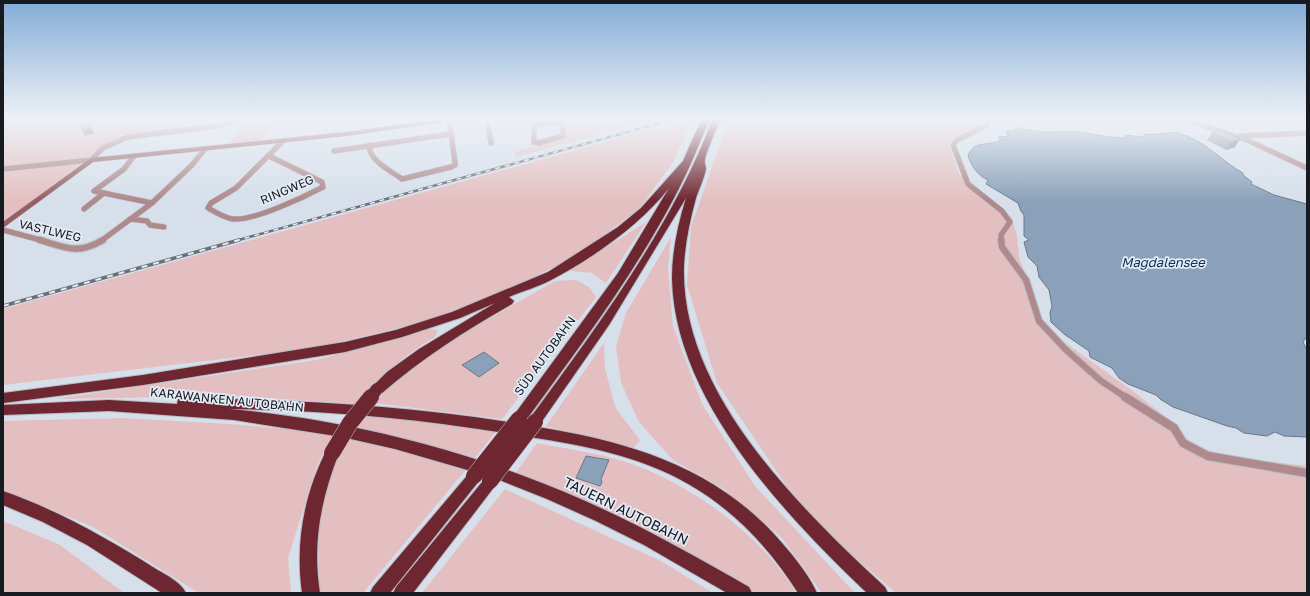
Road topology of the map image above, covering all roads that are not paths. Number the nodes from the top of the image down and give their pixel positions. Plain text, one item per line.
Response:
1 (369, 145) edge
2 (107, 146) edge
3 (236, 146) edge
4 (279, 146) edge
5 (364, 146) edge
6 (452, 146) edge
7 (697, 146) edge
8 (704, 146) edge
9 (953, 146) edge
10 (1261, 146) edge
11 (205, 149) junction
12 (334, 151) dead end
13 (134, 156) junction
14 (269, 156) junction
15 (91, 160) junction
16 (694, 160) junction
17 (1307, 168) edge
18 (3, 169) edge
19 (104, 193) junction
20 (152, 203) junction
21 (84, 208) dead end
22 (130, 219) junction
23 (3, 226) edge
24 (164, 227) dead end
25 (3, 230) edge
26 (553, 274) junction
27 (3, 398) edge
28 (122, 406) junction
29 (3, 410) edge
30 (1307, 473) edge
31 (490, 476) junction
32 (3, 498) edge
33 (177, 593) edge
34 (311, 593) edge
35 (379, 593) edge
36 (402, 593) edge
37 (743, 593) edge
38 (808, 593) edge
39 (879, 593) edge

1 - 6 street
2 - 15 street
3 - 11 street
4 - 14 street, RINGWEG
5 - 12 street
7 - 16 highway, SÜD AUTOBAHN
8 - 16 highway, SÜD AUTOBAHN
9 - 30 street
10 - 17 street
11 - 13 street
11 - 20 street, VASTLWEG
13 - 15 street
13 - 19 street
14 - 14 street, RINGWEG
15 - 18 street
15 - 23 street
16 - 26 highway
16 - 31 highway, SÜD AUTOBAHN, bridge
16 - 35 highway, SÜD AUTOBAHN, bridge
16 - 39 highway
19 - 20 street
19 - 21 street
20 - 22 street, VASTLWEG
22 - 24 street
22 - 25 street, VASTLWEG
26 - 27 highway
26 - 34 highway, bridge
28 - 29 highway, KARAWANKEN AUTOBAHN
28 - 31 highway, KARAWANKEN AUTOBAHN
28 - 38 highway
31 - 36 highway, SÜD AUTOBAHN
31 - 37 highway, TAUERN AUTOBAHN
32 - 33 highway

